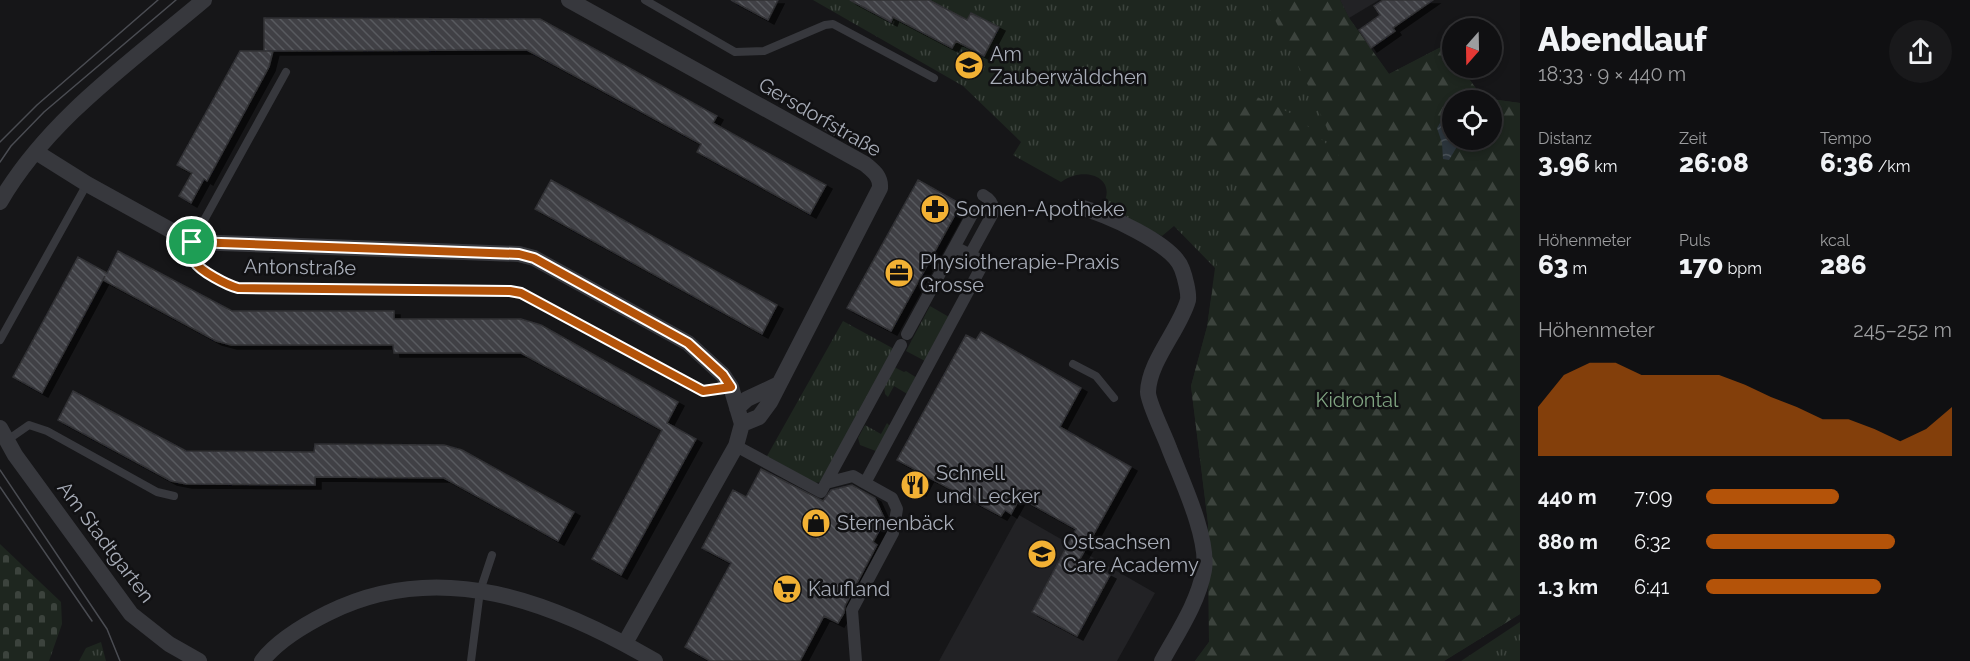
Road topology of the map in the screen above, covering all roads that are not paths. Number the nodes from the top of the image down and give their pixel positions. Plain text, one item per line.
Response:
1 (204, 0) edge
2 (569, 0) edge
3 (645, 0) edge
4 (286, 72) dead end
5 (934, 78) dead end
6 (36, 152) junction
7 (87, 184) junction
8 (982, 195) dead end
9 (0, 202) edge
10 (1079, 207) dead end
11 (974, 211) dead end
12 (192, 242) junction
13 (955, 247) junction
14 (970, 255) junction
15 (907, 334) dead end
16 (0, 340) edge
17 (901, 345) dead end
18 (1073, 364) dead end
19 (731, 387) junction
20 (1114, 398) dead end
21 (739, 416) junction
22 (3, 434) edge
23 (736, 447) junction
24 (826, 483) junction
25 (865, 483) junction
26 (174, 496) dead end
27 (492, 555) dead end
28 (480, 591) junction
29 (625, 643) junction
30 (266, 659) edge
31 (199, 661) edge
32 (471, 661) edge
33 (654, 661) edge
34 (856, 661) edge
35 (1162, 661) edge

1 - 6 street
2 - 21 street, Gersdorfstraße
3 - 5 lane
4 - 12 lane
6 - 7 street, Antonstraße
6 - 9 street
7 - 12 street, Antonstraße
7 - 16 lane
8 - 14 street
10 - 35 street
11 - 13 street
12 - 19 street, Antonstraße
12 - 19 lane, Antonstraße
13 - 14 street
13 - 15 street
14 - 25 street
17 - 24 street
18 - 20 lane
19 - 21 street, Antonstraße
21 - 23 street
22 - 26 lane
22 - 31 street, Am Stadtgarten
23 - 24 street
23 - 29 street
24 - 25 street
25 - 34 street
27 - 28 lane
28 - 29 street
28 - 30 street
28 - 32 lane
29 - 33 street

